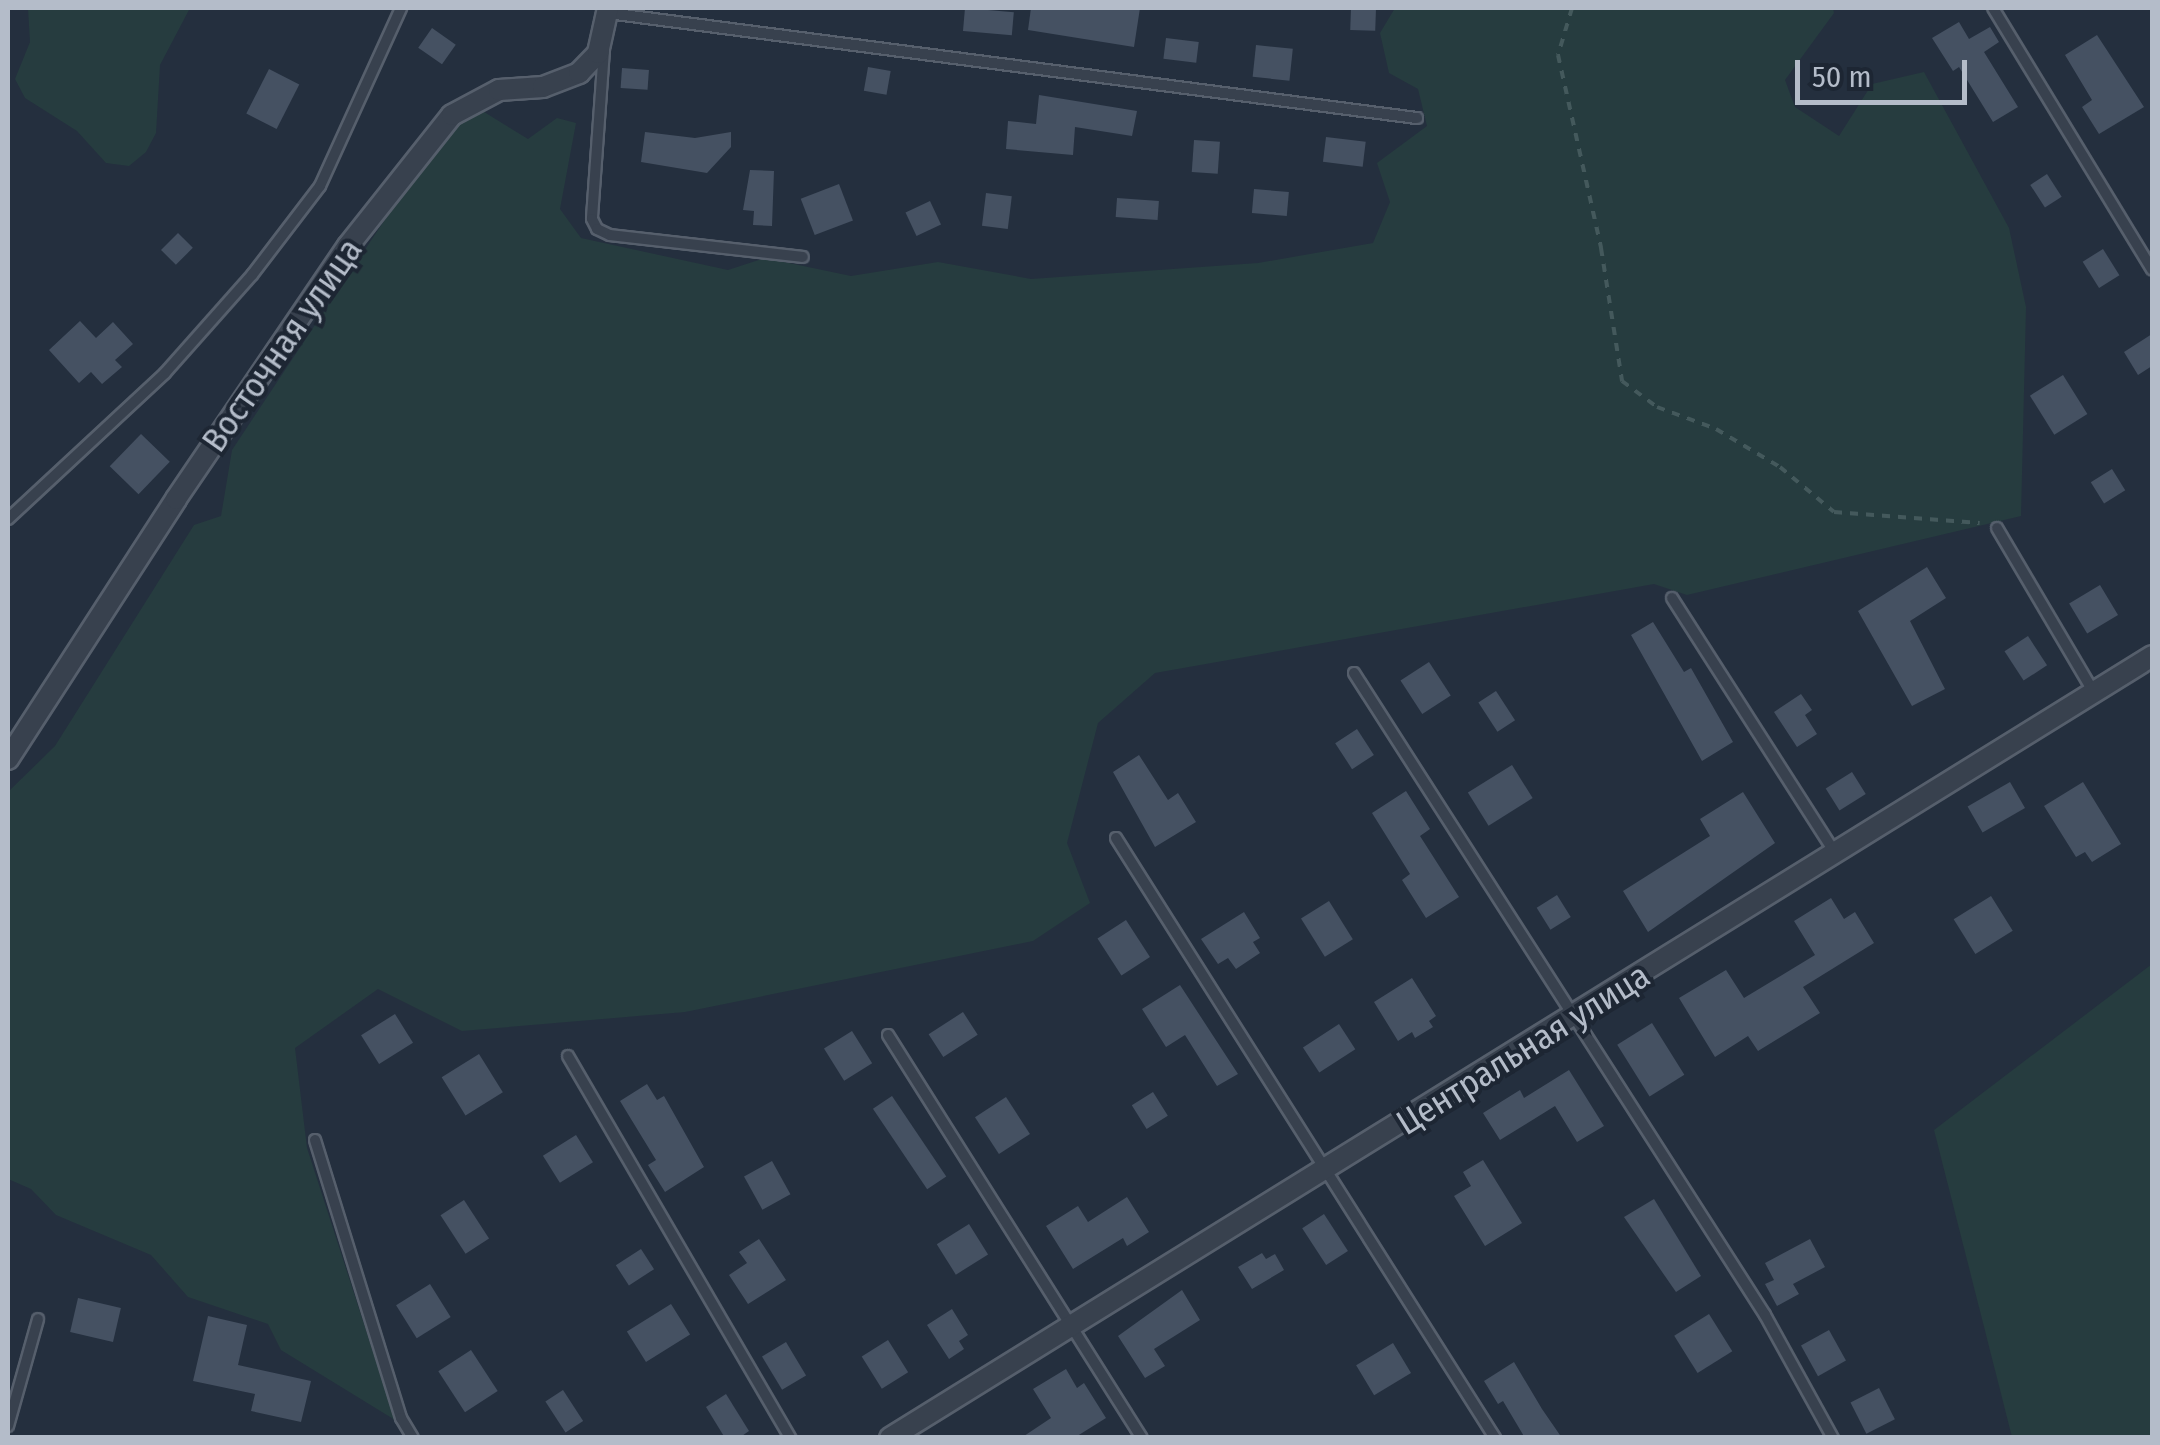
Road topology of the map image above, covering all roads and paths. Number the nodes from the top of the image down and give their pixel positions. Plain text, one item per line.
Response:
1 (401, 8) edge
2 (1572, 8) edge
3 (1992, 8) edge
4 (607, 18) edge
5 (1417, 118) dead end
6 (803, 257) dead end
7 (2152, 270) edge
8 (8, 519) edge
9 (1997, 528) joint
10 (1672, 598) dead end
11 (2152, 656) edge
12 (1354, 672) dead end
13 (2094, 693) junction
14 (8, 759) edge
15 (1116, 838) dead end
16 (1836, 855) junction
17 (1575, 1016) junction
18 (888, 1035) dead end
19 (568, 1056) dead end
20 (315, 1140) dead end
21 (1326, 1172) junction
22 (38, 1320) dead end
23 (1074, 1328) junction
24 (8, 1426) edge
25 (413, 1438) edge
26 (790, 1438) edge
27 (890, 1438) edge
28 (1142, 1438) edge
29 (1495, 1438) edge
30 (1834, 1438) edge

1 - 8 lane
2 - 9 path
3 - 7 lane
4 - 5 lane
4 - 6 lane
4 - 14 street, Восточная улица
9 - 13 lane
10 - 16 lane
11 - 13 street, Центральная улица
12 - 17 lane
13 - 16 street, Центральная улица
15 - 21 lane
16 - 17 street, Центральная улица
17 - 21 street, Центральная улица
17 - 30 lane
18 - 23 lane
19 - 26 lane
20 - 25 lane
21 - 23 street, Центральная улица
21 - 29 lane
22 - 24 lane
23 - 27 street, Центральная улица
23 - 28 lane

